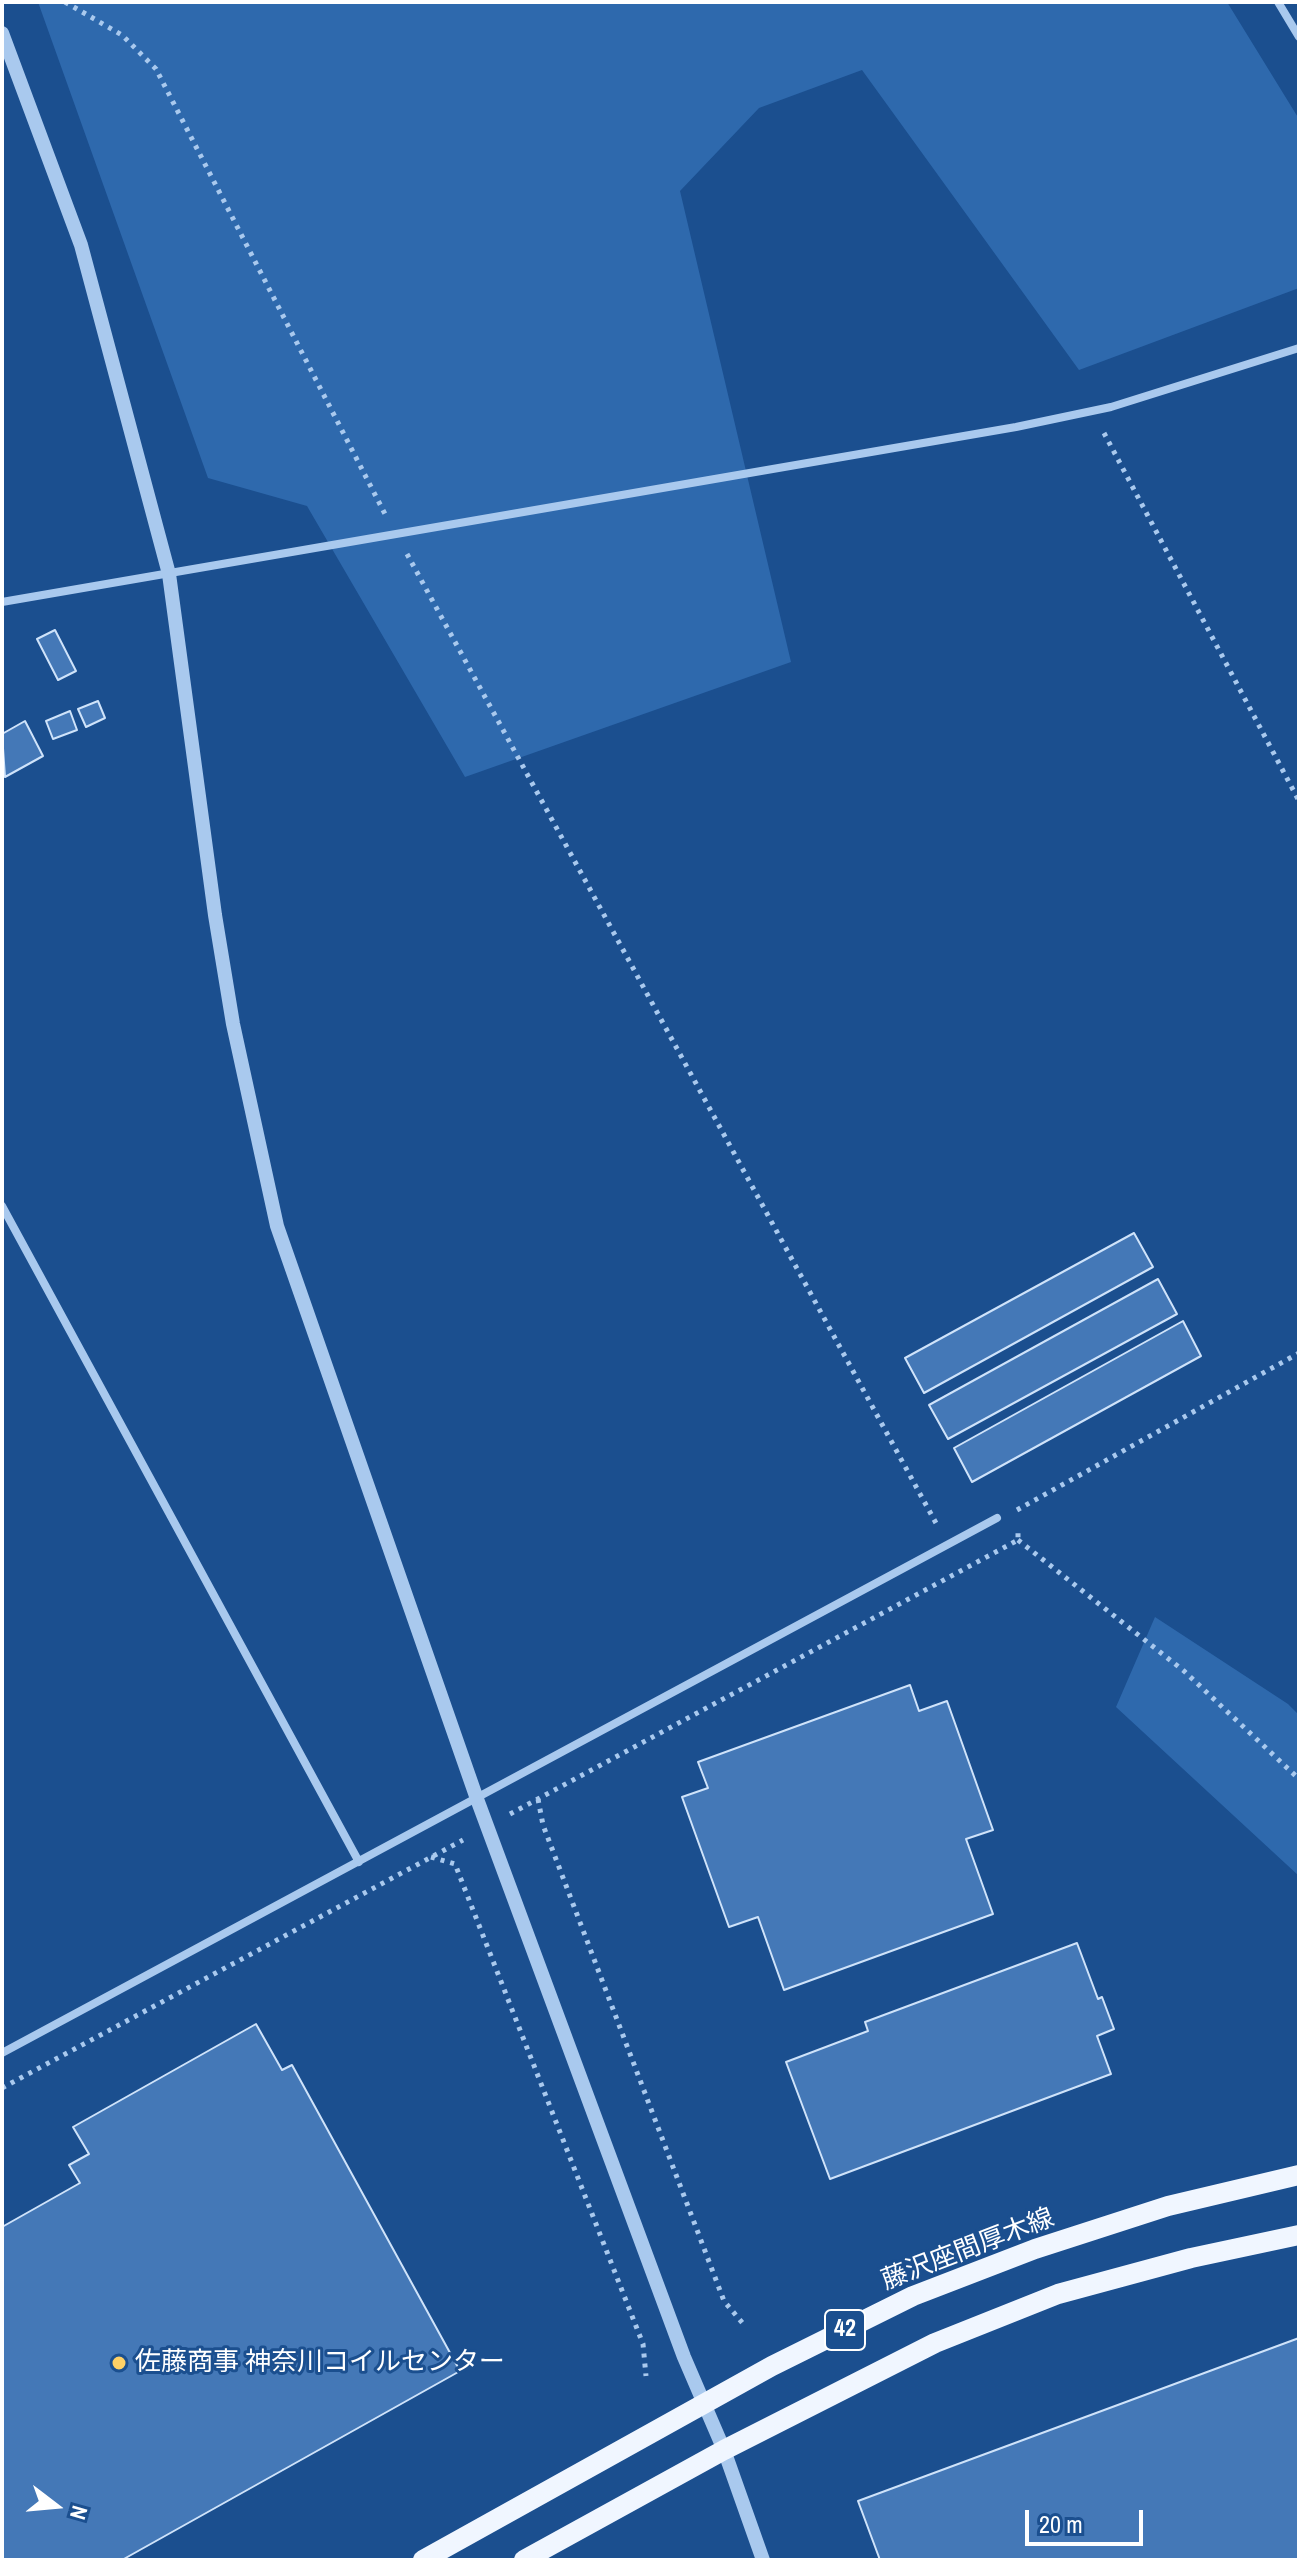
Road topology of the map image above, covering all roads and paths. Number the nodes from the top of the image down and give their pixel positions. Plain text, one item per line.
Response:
1 (65, 2) edge
2 (1278, 2) edge
3 (2, 33) edge
4 (1299, 37) edge
5 (1299, 348) edge
6 (1092, 411) junction
7 (397, 536) junction
8 (169, 574) junction
9 (2, 602) edge
10 (1299, 801) edge
11 (2, 1206) edge
12 (1299, 1353) edge
13 (1018, 1510) junction
14 (997, 1518) joint
15 (1018, 1540) junction
16 (947, 1543) junction
17 (1299, 1779) edge
18 (477, 1799) junction
19 (538, 1799) junction
20 (488, 1826) junction
21 (431, 1857) junction
22 (359, 1862) junction
23 (2, 2053) edge
24 (2, 2088) edge
25 (1299, 2175) edge
26 (1299, 2235) edge
27 (745, 2326) dead end
28 (646, 2376) dead end
29 (704, 2405) junction
30 (724, 2450) junction
31 (423, 2560) edge
32 (524, 2560) edge
33 (763, 2560) edge

1 - 7 path
2 - 4 street
3 - 8 street
5 - 6 street
6 - 7 street
6 - 10 path
7 - 8 street
7 - 16 path
8 - 9 street
8 - 18 street
11 - 22 street
12 - 13 path
13 - 14 path
13 - 15 path
14 - 16 street
15 - 17 path
15 - 19 path
16 - 18 street
18 - 20 street
18 - 22 street
19 - 20 path
19 - 27 path
20 - 21 path
20 - 29 street
21 - 24 path
21 - 28 path
22 - 23 street
25 - 29 main road, 藤沢座間厚木線 / 42
26 - 30 main road, 42
29 - 30 street
29 - 31 main road, 藤沢座間厚木線 / 42
30 - 32 main road, 42
30 - 33 street

